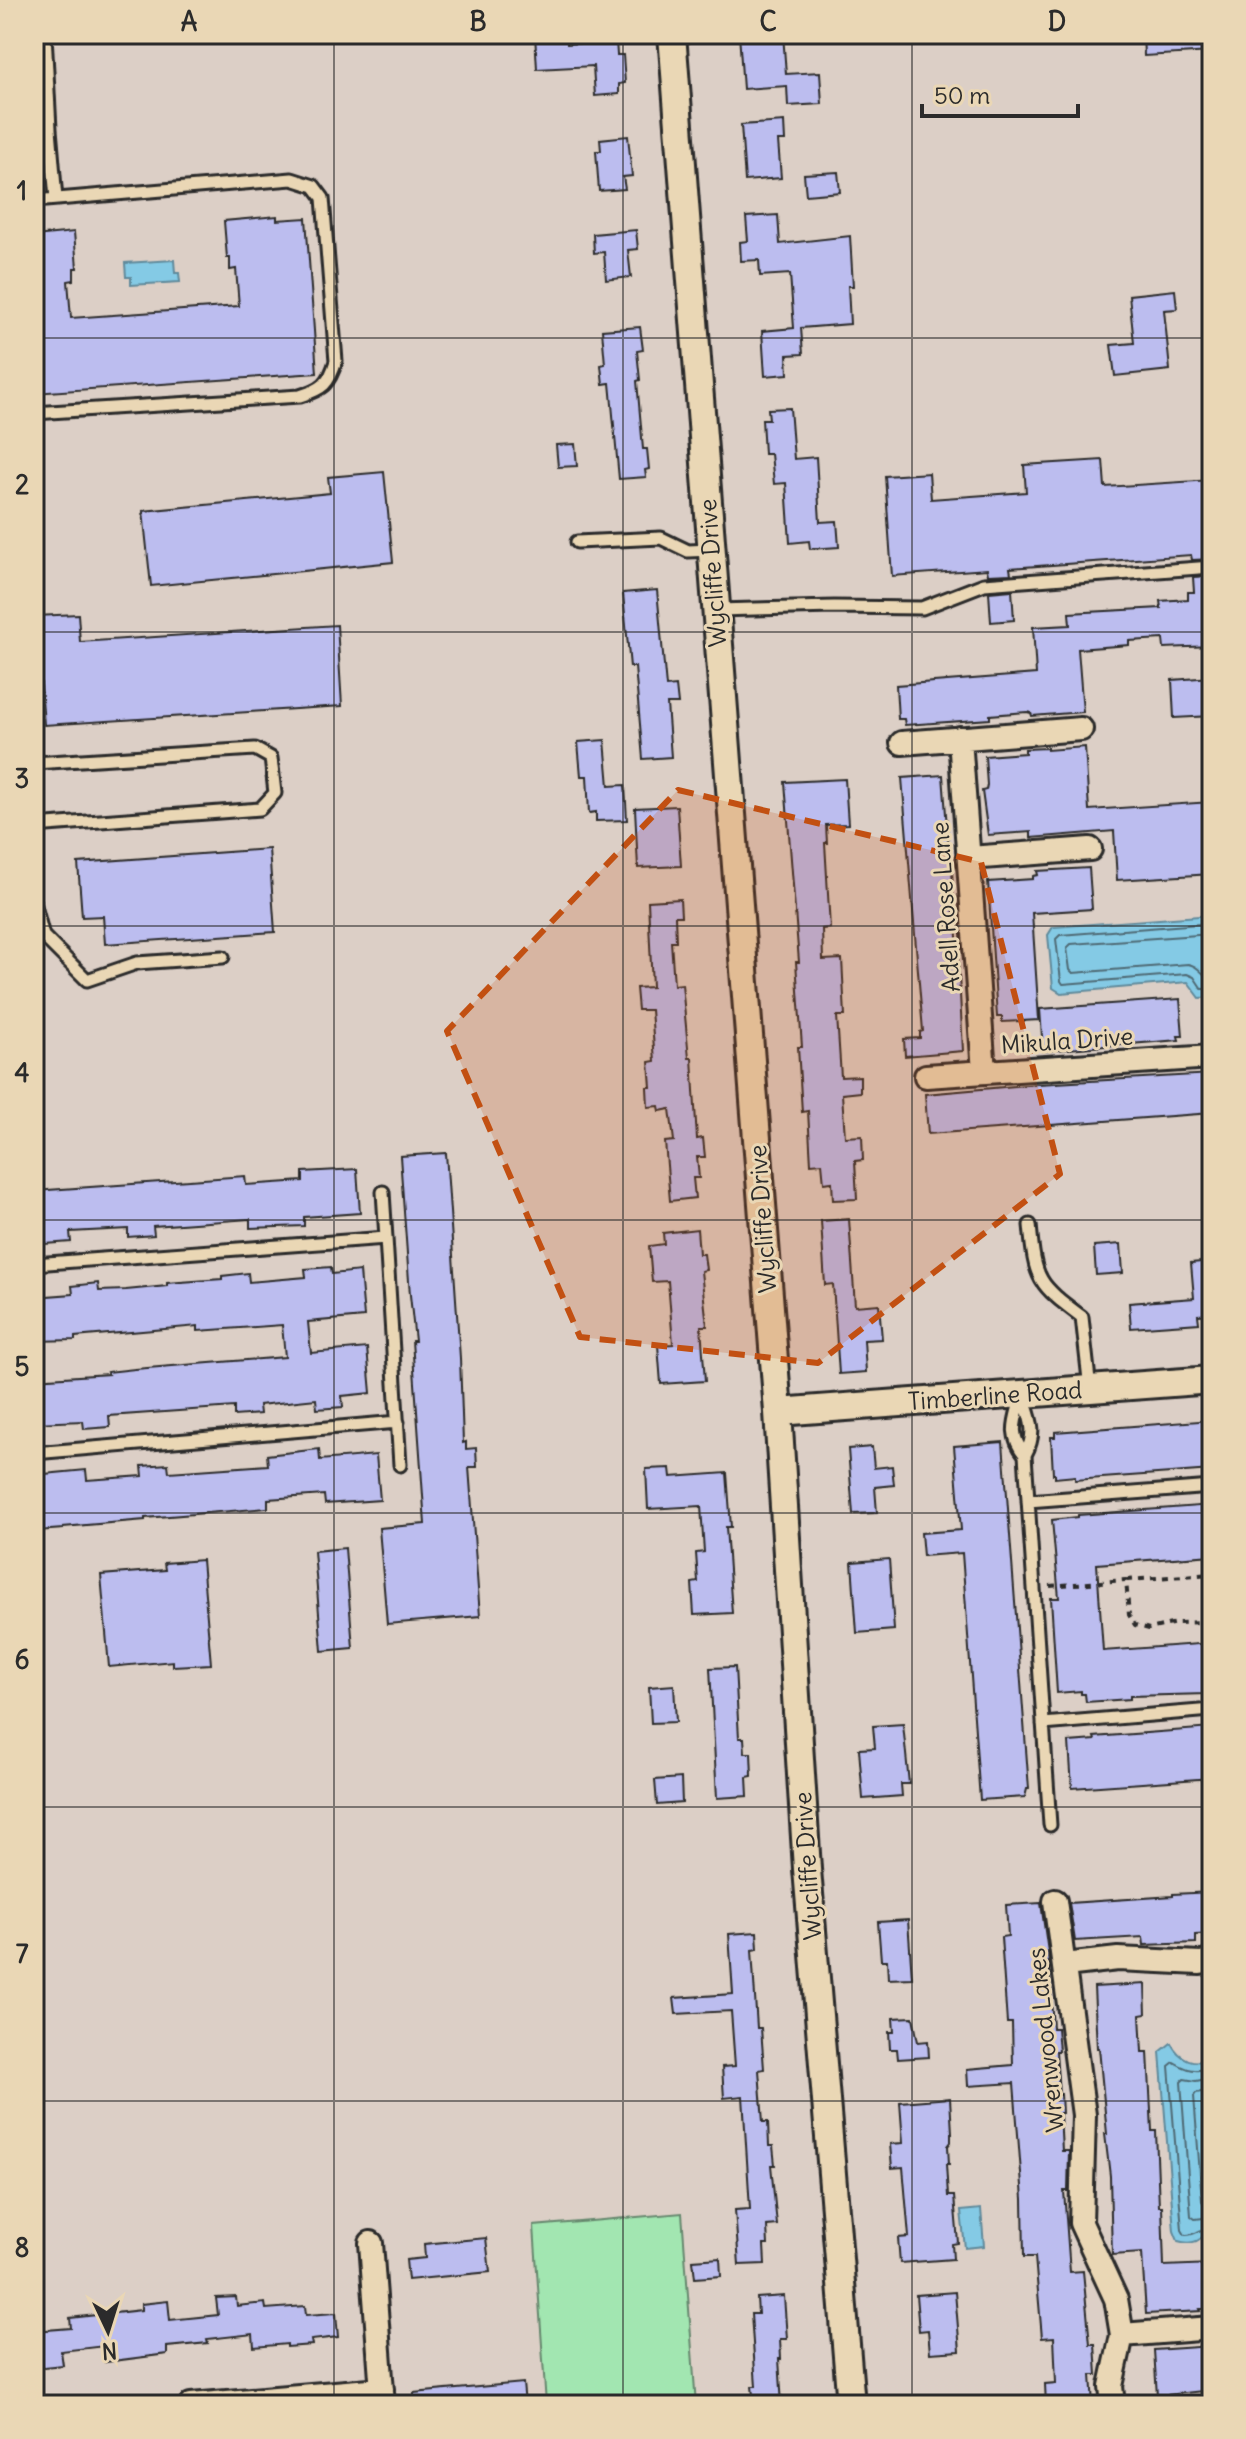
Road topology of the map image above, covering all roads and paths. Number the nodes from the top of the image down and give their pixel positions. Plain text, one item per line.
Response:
1 (45, 34) edge
2 (672, 34) edge
3 (50, 129) junction
4 (34, 130) edge
5 (56, 199) junction
6 (34, 201) edge
7 (34, 413) edge
8 (577, 542) dead end
9 (712, 550) junction
10 (1212, 567) edge
11 (716, 610) junction
12 (1081, 729) dead end
13 (960, 738) junction
14 (902, 743) dead end
15 (34, 763) edge
16 (34, 826) edge
17 (1090, 849) dead end
18 (969, 858) junction
19 (34, 902) edge
20 (39, 938) edge
21 (223, 957) dead end
22 (1212, 1057) edge
23 (984, 1072) junction
24 (926, 1076) dead end
25 (383, 1192) dead end
26 (1030, 1225) dead end
27 (386, 1238) junction
28 (34, 1264) edge
29 (1212, 1380) edge
30 (1090, 1389) junction
31 (1022, 1394) junction
32 (778, 1412) junction
33 (398, 1422) junction
34 (34, 1453) edge
35 (1025, 1455) junction
36 (400, 1465) dead end
37 (1212, 1487) edge
38 (1028, 1501) junction
39 (1212, 1574) edge
40 (1126, 1580) junction
41 (1034, 1587) junction
42 (1212, 1619) edge
43 (1212, 1710) edge
44 (1043, 1724) junction
45 (1050, 1825) dead end
46 (1055, 1901) dead end
47 (1212, 1961) edge
48 (1065, 1965) junction
49 (371, 2243) dead end
50 (1212, 2328) edge
51 (1122, 2335) junction
52 (382, 2397) edge
53 (191, 2405) edge
54 (851, 2405) edge
55 (1113, 2405) edge

1 - 3 lane
2 - 9 street, Wycliffe Drive
3 - 4 lane
3 - 5 lane
5 - 6 lane
5 - 7 lane
8 - 9 lane
9 - 11 street, Wycliffe Drive
10 - 11 lane
11 - 32 street, Wycliffe Drive
12 - 13 street
13 - 14 street
13 - 18 street, Adell Rose Lane
15 - 16 lane
17 - 18 street
18 - 23 street, Adell Rose Lane
19 - 20 lane
20 - 21 lane
22 - 23 street, Mikula Drive
23 - 24 street, Mikula Drive
25 - 27 lane
26 - 30 lane
27 - 28 lane
27 - 33 lane
29 - 30 street, Timberline Road
30 - 31 street, Timberline Road
31 - 32 street, Timberline Road
31 - 35 lane
31 - 35 lane
32 - 54 street, Wycliffe Drive
33 - 34 lane
33 - 36 lane
35 - 38 lane
37 - 38 lane
38 - 41 lane
39 - 40 path
40 - 41 path
40 - 42 path
41 - 44 lane
43 - 44 lane
44 - 45 lane
46 - 48 street, Wrenwood Lakes
47 - 48 street
48 - 51 street, Wrenwood Lakes
49 - 52 street
50 - 51 street
51 - 55 street, Wrenwood Lakes
52 - 53 street

